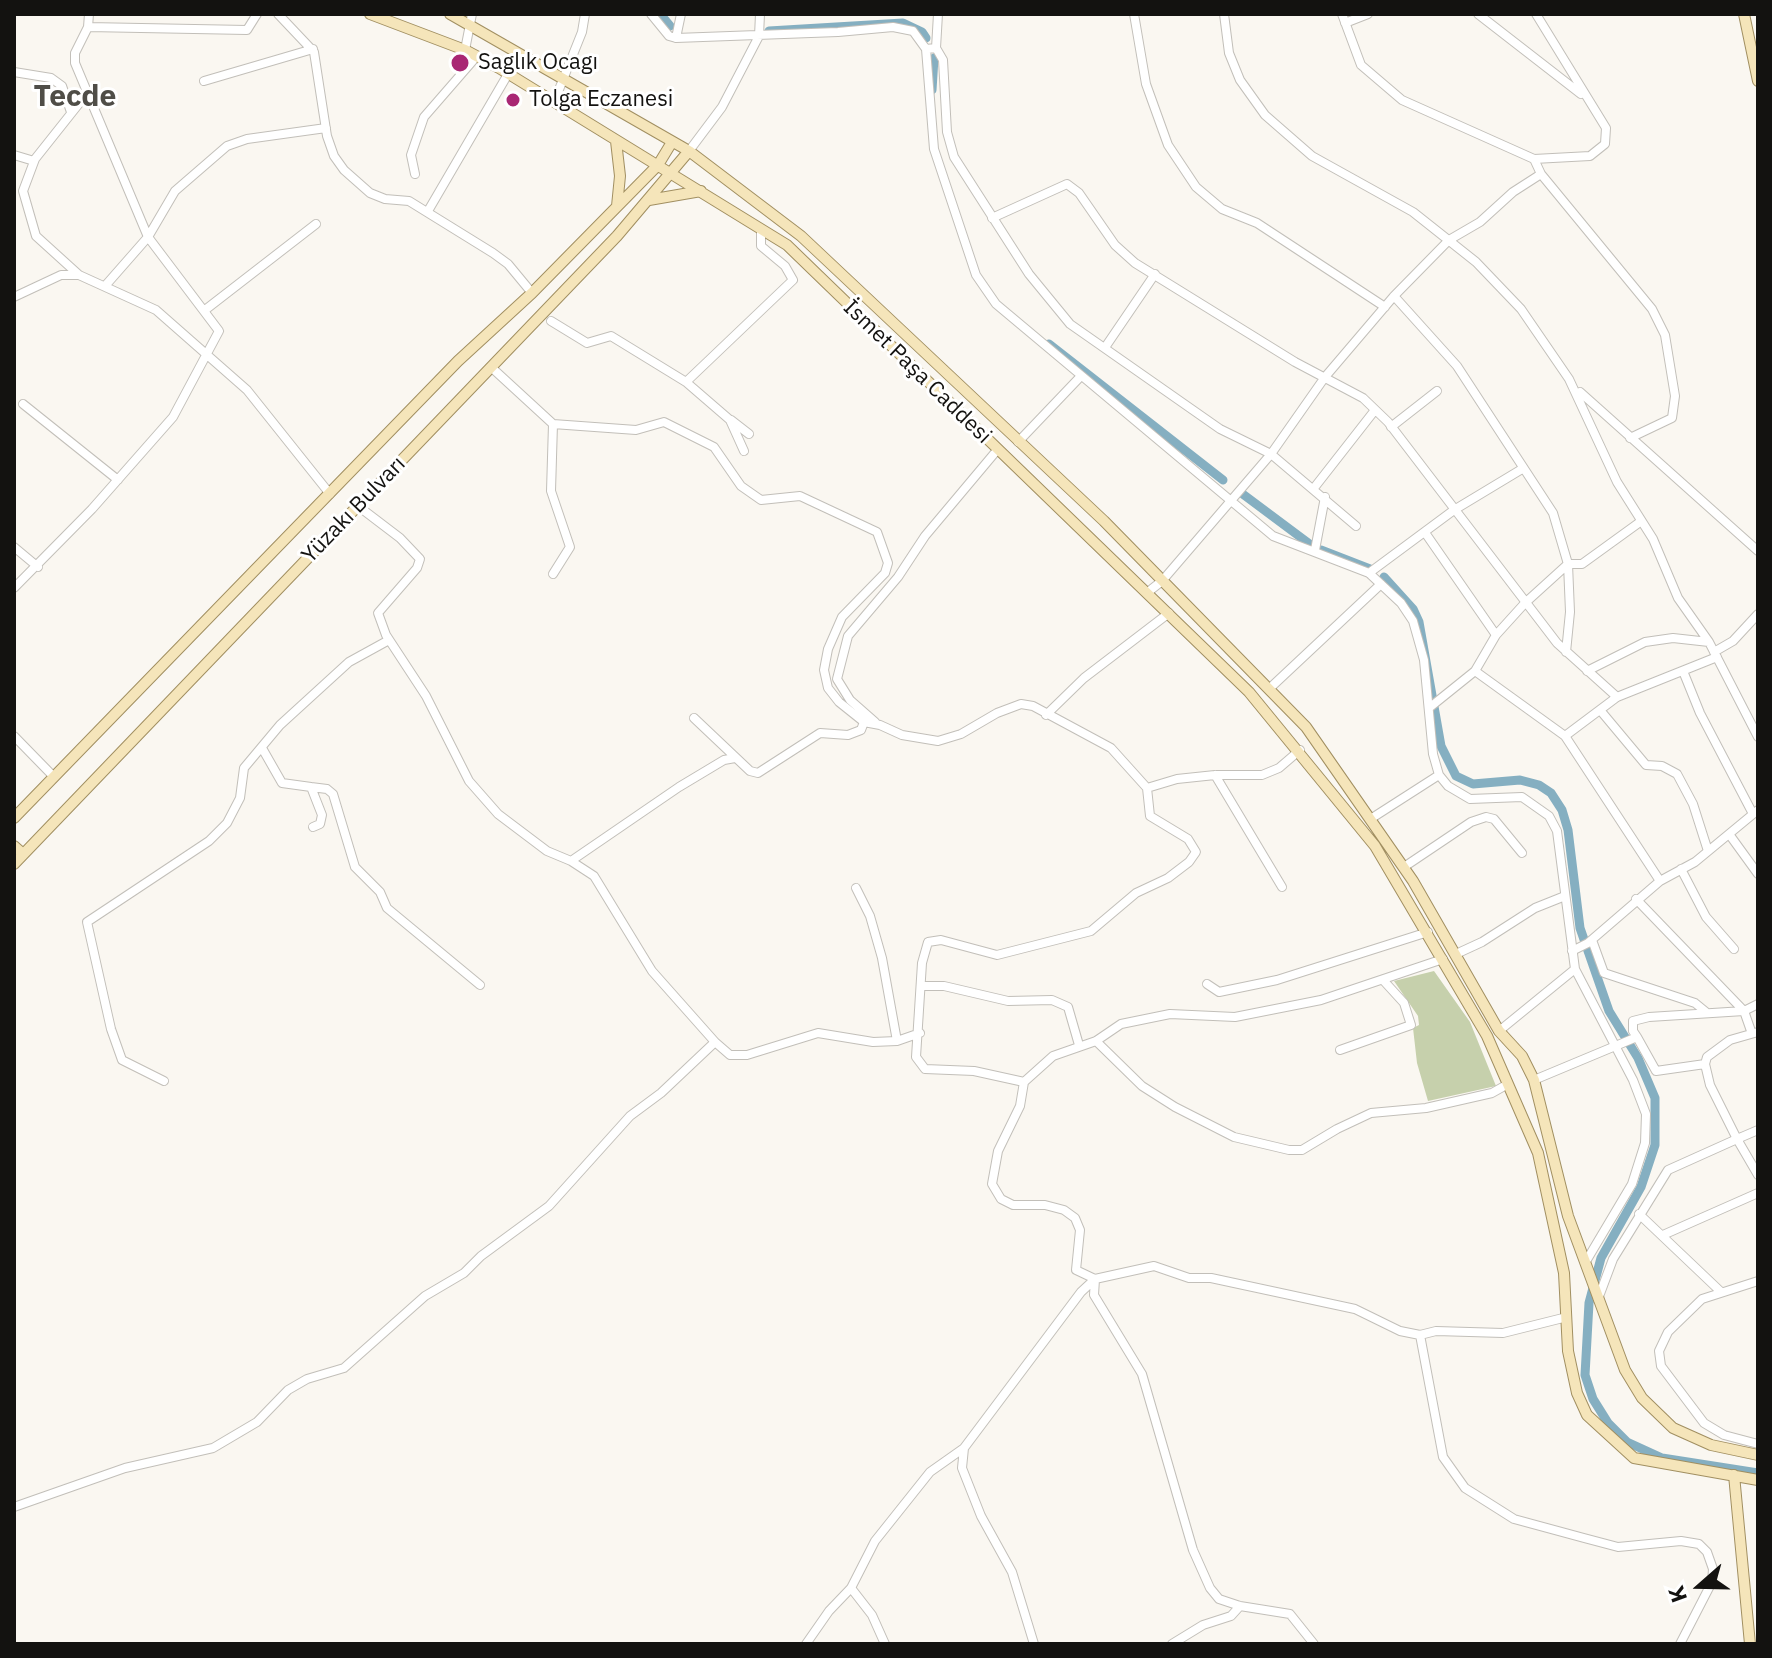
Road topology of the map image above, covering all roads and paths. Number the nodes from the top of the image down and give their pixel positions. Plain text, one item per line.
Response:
1 (89, 14) edge
2 (257, 14) edge
3 (278, 14) edge
4 (370, 14) edge
5 (450, 14) edge
6 (585, 14) edge
7 (651, 14) edge
8 (760, 14) edge
9 (938, 14) edge
10 (1134, 14) edge
11 (1224, 14) edge
12 (1368, 14) edge
13 (1478, 14) edge
14 (1536, 14) edge
15 (1744, 14) edge
16 (680, 17) edge
17 (471, 19) edge
18 (1344, 19) edge
19 (88, 27) junction
20 (759, 36) junction
21 (676, 38) junction
22 (936, 48) junction
23 (313, 49) junction
24 (926, 49) junction
25 (465, 50) junction
26 (477, 56) junction
27 (14, 72) edge
28 (508, 74) junction
29 (564, 78) junction
30 (204, 81) dead end
31 (1758, 81) edge
32 (89, 91) junction
33 (1585, 97) junction
34 (554, 102) junction
35 (71, 112) junction
36 (326, 128) junction
37 (616, 141) junction
38 (672, 142) junction
39 (689, 151) junction
40 (14, 155) edge
41 (1534, 159) junction
42 (34, 161) junction
43 (658, 165) junction
44 (415, 174) dead end
45 (673, 174) junction
46 (1541, 174) junction
47 (701, 191) junction
48 (649, 200) junction
49 (617, 206) junction
50 (428, 211) junction
51 (992, 218) junction
52 (316, 224) dead end
53 (761, 229) junction
54 (148, 237) junction
55 (1449, 240) junction
56 (1155, 274) junction
57 (79, 275) junction
58 (105, 286) junction
59 (532, 293) junction
60 (1394, 296) junction
61 (14, 297) edge
62 (1385, 307) junction
63 (205, 310) junction
64 (551, 321) dead end
65 (1106, 346) junction
66 (205, 355) junction
67 (491, 367) junction
68 (1081, 376) junction
69 (1325, 377) junction
70 (1569, 379) junction
71 (686, 382) junction
72 (1437, 391) dead end
73 (23, 404) dead end
74 (1375, 410) junction
75 (730, 420) junction
76 (553, 424) junction
77 (1391, 427) junction
78 (749, 434) dead end
79 (1630, 438) junction
80 (1018, 442) junction
81 (998, 449) junction
82 (744, 451) dead end
83 (1271, 454) junction
84 (1522, 469) junction
85 (118, 480) junction
86 (1314, 488) junction
87 (330, 494) junction
88 (1325, 497) junction
89 (1229, 500) junction
90 (358, 506) junction
91 (1454, 510) junction
92 (1640, 522) junction
93 (1356, 526) dead end
94 (1426, 534) junction
95 (14, 547) edge
96 (1315, 550) junction
97 (1758, 551) edge
98 (1568, 564) junction
99 (38, 567) junction
100 (1369, 573) junction
101 (553, 574) dead end
102 (1162, 581) junction
103 (1381, 584) junction
104 (14, 588) edge
105 (1148, 592) junction
106 (1525, 603) junction
107 (1169, 613) junction
108 (1758, 614) edge
109 (1496, 635) junction
110 (389, 640) junction
111 (1709, 642) junction
112 (1566, 652) junction
113 (1716, 654) junction
114 (1475, 671) junction
115 (1587, 671) junction
116 (1683, 671) junction
117 (1269, 689) junction
118 (1617, 697) junction
119 (1433, 706) junction
120 (1600, 710) junction
121 (1046, 715) junction
122 (694, 718) dead end
123 (864, 722) junction
124 (880, 725) junction
125 (14, 736) edge
126 (1565, 736) junction
127 (1758, 737) edge
128 (262, 748) junction
129 (1300, 750) junction
130 (735, 758) junction
131 (1215, 775) junction
132 (1439, 775) junction
133 (54, 777) junction
134 (311, 787) junction
135 (1147, 788) junction
136 (1756, 812) edge
137 (14, 818) edge
138 (1372, 818) junction
139 (313, 827) dead end
140 (1729, 834) junction
141 (14, 846) edge
142 (1708, 851) junction
143 (1522, 853) dead end
144 (23, 854) junction
145 (571, 861) junction
146 (14, 864) edge
147 (1404, 867) junction
148 (1681, 869) junction
149 (1758, 874) edge
150 (1660, 881) junction
151 (1282, 887) dead end
152 (856, 888) dead end
153 (1565, 896) junction
154 (1636, 899) junction
155 (1428, 932) junction
156 (1583, 945) junction
157 (1734, 949) dead end
158 (1456, 954) junction
159 (1443, 959) junction
160 (1575, 969) junction
161 (1383, 980) junction
162 (1207, 984) dead end
163 (480, 985) dead end
164 (922, 986) junction
165 (1758, 1004) edge
166 (1744, 1011) junction
167 (1706, 1012) junction
168 (1499, 1031) junction
169 (1754, 1032) edge
170 (920, 1033) junction
171 (897, 1041) junction
172 (1096, 1041) junction
173 (1627, 1041) junction
174 (715, 1042) junction
175 (1079, 1045) junction
176 (1340, 1050) dead end
177 (1705, 1064) junction
178 (1534, 1080) junction
179 (164, 1081) dead end
180 (1024, 1082) junction
181 (1508, 1084) junction
182 (1541, 1103) junction
183 (1521, 1114) junction
184 (1758, 1130) edge
185 (1737, 1139) junction
186 (1758, 1175) edge
187 (1758, 1193) edge
188 (1639, 1214) junction
189 (1663, 1235) junction
190 (1585, 1263) junction
191 (1095, 1279) junction
192 (1758, 1281) edge
193 (1720, 1291) junction
194 (1597, 1296) junction
195 (1567, 1317) junction
196 (1420, 1335) junction
197 (1758, 1444) edge
198 (964, 1448) junction
199 (1758, 1455) edge
200 (1734, 1475) junction
201 (1758, 1480) edge
202 (14, 1507) edge
203 (851, 1588) junction
204 (1240, 1606) junction
205 (806, 1644) edge
206 (885, 1644) edge
207 (1034, 1644) edge
208 (1172, 1644) edge
209 (1314, 1644) edge
210 (1680, 1644) edge
211 (1750, 1644) edge

1 - 19 street
2 - 19 street
3 - 23 street
4 - 25 main road, İsmet Paşa Caddesi
5 - 17 main road
6 - 29 street
7 - 21 street
8 - 20 street
9 - 22 street
10 - 62 street
11 - 55 street
12 - 18 street
13 - 33 street
14 - 33 street
15 - 31 main road
16 - 21 street
17 - 25 street
17 - 29 main road
18 - 41 street
19 - 32 street
20 - 21 street
20 - 24 street
20 - 39 street
22 - 24 street
22 - 51 street
23 - 30 street
23 - 36 street
24 - 68 street
25 - 26 main road, İsmet Paşa Caddesi
26 - 28 main road, İsmet Paşa Caddesi
26 - 44 street
27 - 35 street
28 - 34 main road, İsmet Paşa Caddesi
28 - 50 street
29 - 34 street
29 - 38 main road
32 - 35 street
32 - 54 street
33 - 41 street
34 - 37 main road, İsmet Paşa Caddesi
35 - 42 street
36 - 50 street
36 - 54 street
37 - 43 main road, İsmet Paşa Caddesi
37 - 49 main road
38 - 39 main road
38 - 43 main road, Yüzakı Bulvarı
39 - 45 main road, Yüzakı Bulvarı
39 - 80 main road
40 - 42 street
41 - 46 street
42 - 57 street
43 - 45 main road, İsmet Paşa Caddesi
43 - 49 main road, Yüzakı Bulvarı
45 - 47 main road, İsmet Paşa Caddesi
45 - 48 main road, Yüzakı Bulvarı
46 - 55 street
46 - 79 street
47 - 48 main road
47 - 53 main road, İsmet Paşa Caddesi
48 - 67 main road, Yüzakı Bulvarı
49 - 59 main road, Yüzakı Bulvarı
50 - 59 street
51 - 56 street
51 - 65 street
52 - 63 street
53 - 71 street
53 - 81 main road, İsmet Paşa Caddesi
54 - 58 street
54 - 63 street
55 - 60 street
55 - 70 street
56 - 65 street
56 - 69 street
57 - 58 street
57 - 61 street
58 - 66 street
59 - 87 main road, Yüzakı Bulvarı
60 - 62 street
60 - 84 street
62 - 69 street
63 - 66 street
64 - 71 street
65 - 83 street
66 - 85 street
66 - 87 street
67 - 76 street
67 - 90 main road, Yüzakı Bulvarı
68 - 80 street
68 - 89 street
69 - 74 street
69 - 83 street
70 - 79 street
70 - 92 street
71 - 75 street
72 - 77 street
73 - 85 street
74 - 77 street
74 - 86 street
75 - 78 street
75 - 82 street
76 - 101 street
76 - 123 street
77 - 91 street
79 - 97 street
80 - 102 main road
81 - 105 main road, İsmet Paşa Caddesi
81 - 124 street
83 - 86 street
83 - 89 street
84 - 91 street
84 - 98 street
85 - 99 street
86 - 88 street
87 - 133 main road, Yüzakı Bulvarı
88 - 93 street
88 - 96 street
89 - 96 street
89 - 102 street
90 - 110 street
90 - 144 main road, Yüzakı Bulvarı
91 - 94 street
91 - 106 street
92 - 98 street
92 - 111 street
94 - 100 street
94 - 109 street
95 - 99 street
96 - 100 street
98 - 106 street
98 - 112 street
99 - 104 street
100 - 103 street
102 - 105 street
102 - 117 main road
103 - 117 street
103 - 119 street
105 - 107 main road, İsmet Paşa Caddesi
106 - 109 street
106 - 112 street
107 - 121 street
107 - 129 main road, İsmet Paşa Caddesi
108 - 113 street
109 - 114 street
110 - 128 street
110 - 145 street
111 - 113 street
111 - 115 street
112 - 115 street
113 - 116 street
113 - 127 street
114 - 119 street
114 - 126 street
115 - 118 street
116 - 118 street
116 - 136 street
117 - 138 main road
118 - 120 street
119 - 132 street
120 - 126 street
120 - 142 street
121 - 124 street
121 - 135 street
122 - 130 street
123 - 124 street
123 - 130 street
125 - 133 street
126 - 150 street
128 - 134 street
128 - 179 street
129 - 131 street
129 - 155 main road, İsmet Paşa Caddesi
130 - 145 street
131 - 135 street
131 - 151 street
132 - 138 street
132 - 153 street
133 - 137 main road, Yüzakı Bulvarı
134 - 139 street
134 - 163 street
135 - 164 street
136 - 140 street
138 - 147 main road
140 - 142 street
140 - 149 street
141 - 144 main road
142 - 148 street
143 - 147 street
144 - 146 main road, Yüzakı Bulvarı
145 - 174 street
147 - 158 main road
148 - 150 street
148 - 157 street
150 - 154 street
152 - 171 street
153 - 156 street
153 - 158 street
154 - 156 street
154 - 166 street
155 - 159 main road, İsmet Paşa Caddesi
155 - 162 street
156 - 160 street
156 - 167 street
158 - 168 main road
159 - 161 street
159 - 181 main road, İsmet Paşa Caddesi
160 - 168 street
160 - 173 street
161 - 172 street
161 - 176 street
164 - 170 street
164 - 175 street
165 - 166 street
166 - 167 street
166 - 169 street
167 - 173 street
168 - 178 main road
169 - 177 street
170 - 171 street
170 - 180 street
171 - 174 street
172 - 175 street
172 - 181 street
173 - 177 street
173 - 178 street
173 - 190 street
174 - 202 street
175 - 180 street
177 - 185 street
178 - 182 main road
180 - 191 street
181 - 183 main road, İsmet Paşa Caddesi
182 - 183 main road
182 - 190 main road
183 - 195 main road, İsmet Paşa Caddesi
184 - 185 street
185 - 186 street
185 - 188 street
187 - 189 street
188 - 189 street
188 - 194 street
189 - 193 street
190 - 194 main road
191 - 196 street
191 - 198 street
191 - 204 street
192 - 193 street
193 - 197 street
194 - 199 main road
195 - 196 street
195 - 200 main road, İsmet Paşa Caddesi
196 - 210 street
198 - 203 street
198 - 207 street
200 - 201 main road, İsmet Paşa Caddesi
200 - 211 main road
203 - 205 street
203 - 206 street
204 - 208 street
204 - 209 street

